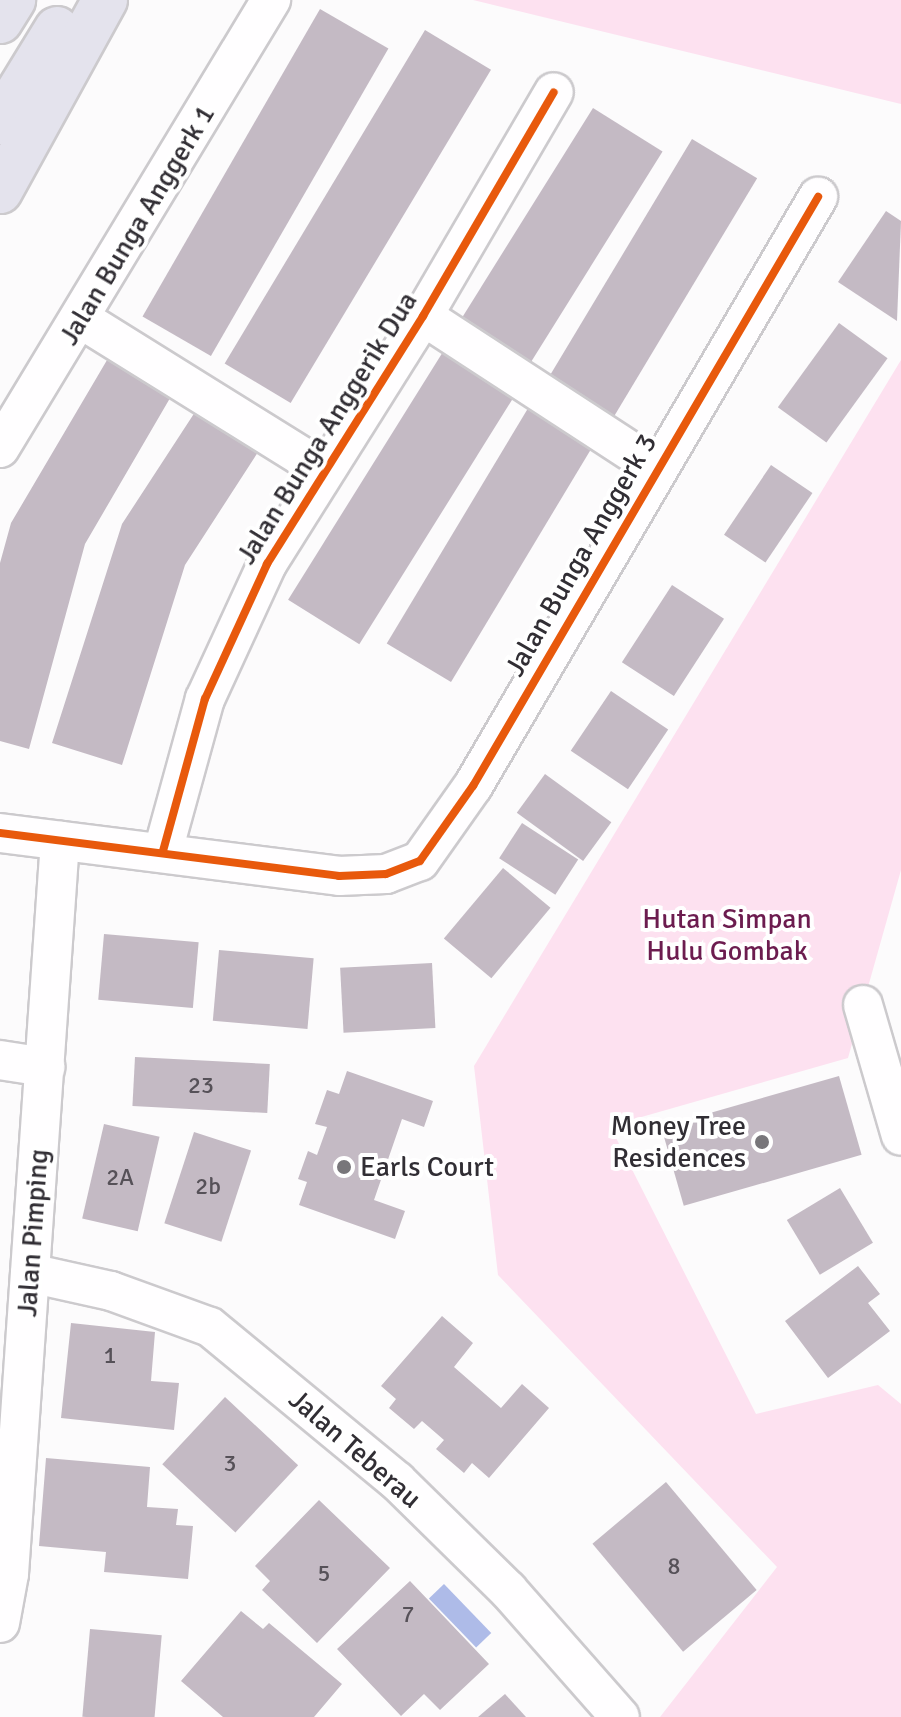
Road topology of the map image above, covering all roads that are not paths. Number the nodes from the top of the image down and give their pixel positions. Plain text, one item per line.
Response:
1 (13, 0) edge
2 (76, 0) edge
3 (105, 0) edge
4 (271, 0) edge
5 (0, 21) edge
6 (554, 92) dead end
7 (0, 122) edge
8 (0, 191) edge
9 (818, 197) dead end
10 (423, 316) junction
11 (81, 319) junction
12 (0, 448) edge
13 (656, 468) junction
14 (325, 471) junction
15 (0, 833) edge
16 (60, 841) junction
17 (163, 851) junction
18 (863, 1005) dead end
19 (0, 1060) edge
20 (45, 1067) junction
21 (901, 1136) edge
22 (30, 1273) junction
23 (10, 1416) edge
24 (5, 1574) edge
25 (0, 1623) edge
26 (620, 1717) edge

1 - 5 highway
2 - 7 highway
3 - 8 highway
4 - 11 street, Jalan Bunga Anggerk 1
6 - 10 street, Jalan Bunga Anggerik Dua
9 - 13 street, Jalan Bunga Anggerk 3
10 - 13 street
10 - 14 street, Jalan Bunga Anggerik Dua
11 - 12 street, Jalan Bunga Anggerk 1
11 - 14 street
13 - 17 street, Jalan Bunga Anggerk 3
14 - 17 street, Jalan Bunga Anggerik Dua
15 - 16 street, Jalan Bunga Anggerk 3
16 - 17 street, Jalan Bunga Anggerk 3
16 - 20 street, Jalan Pimping
18 - 21 street
19 - 20 street
20 - 22 street, Jalan Pimping
22 - 23 street, Jalan Pimping
22 - 26 street, Jalan Teberau
23 - 24 street, Jalan Pimping
24 - 25 street, Jalan Pimping

